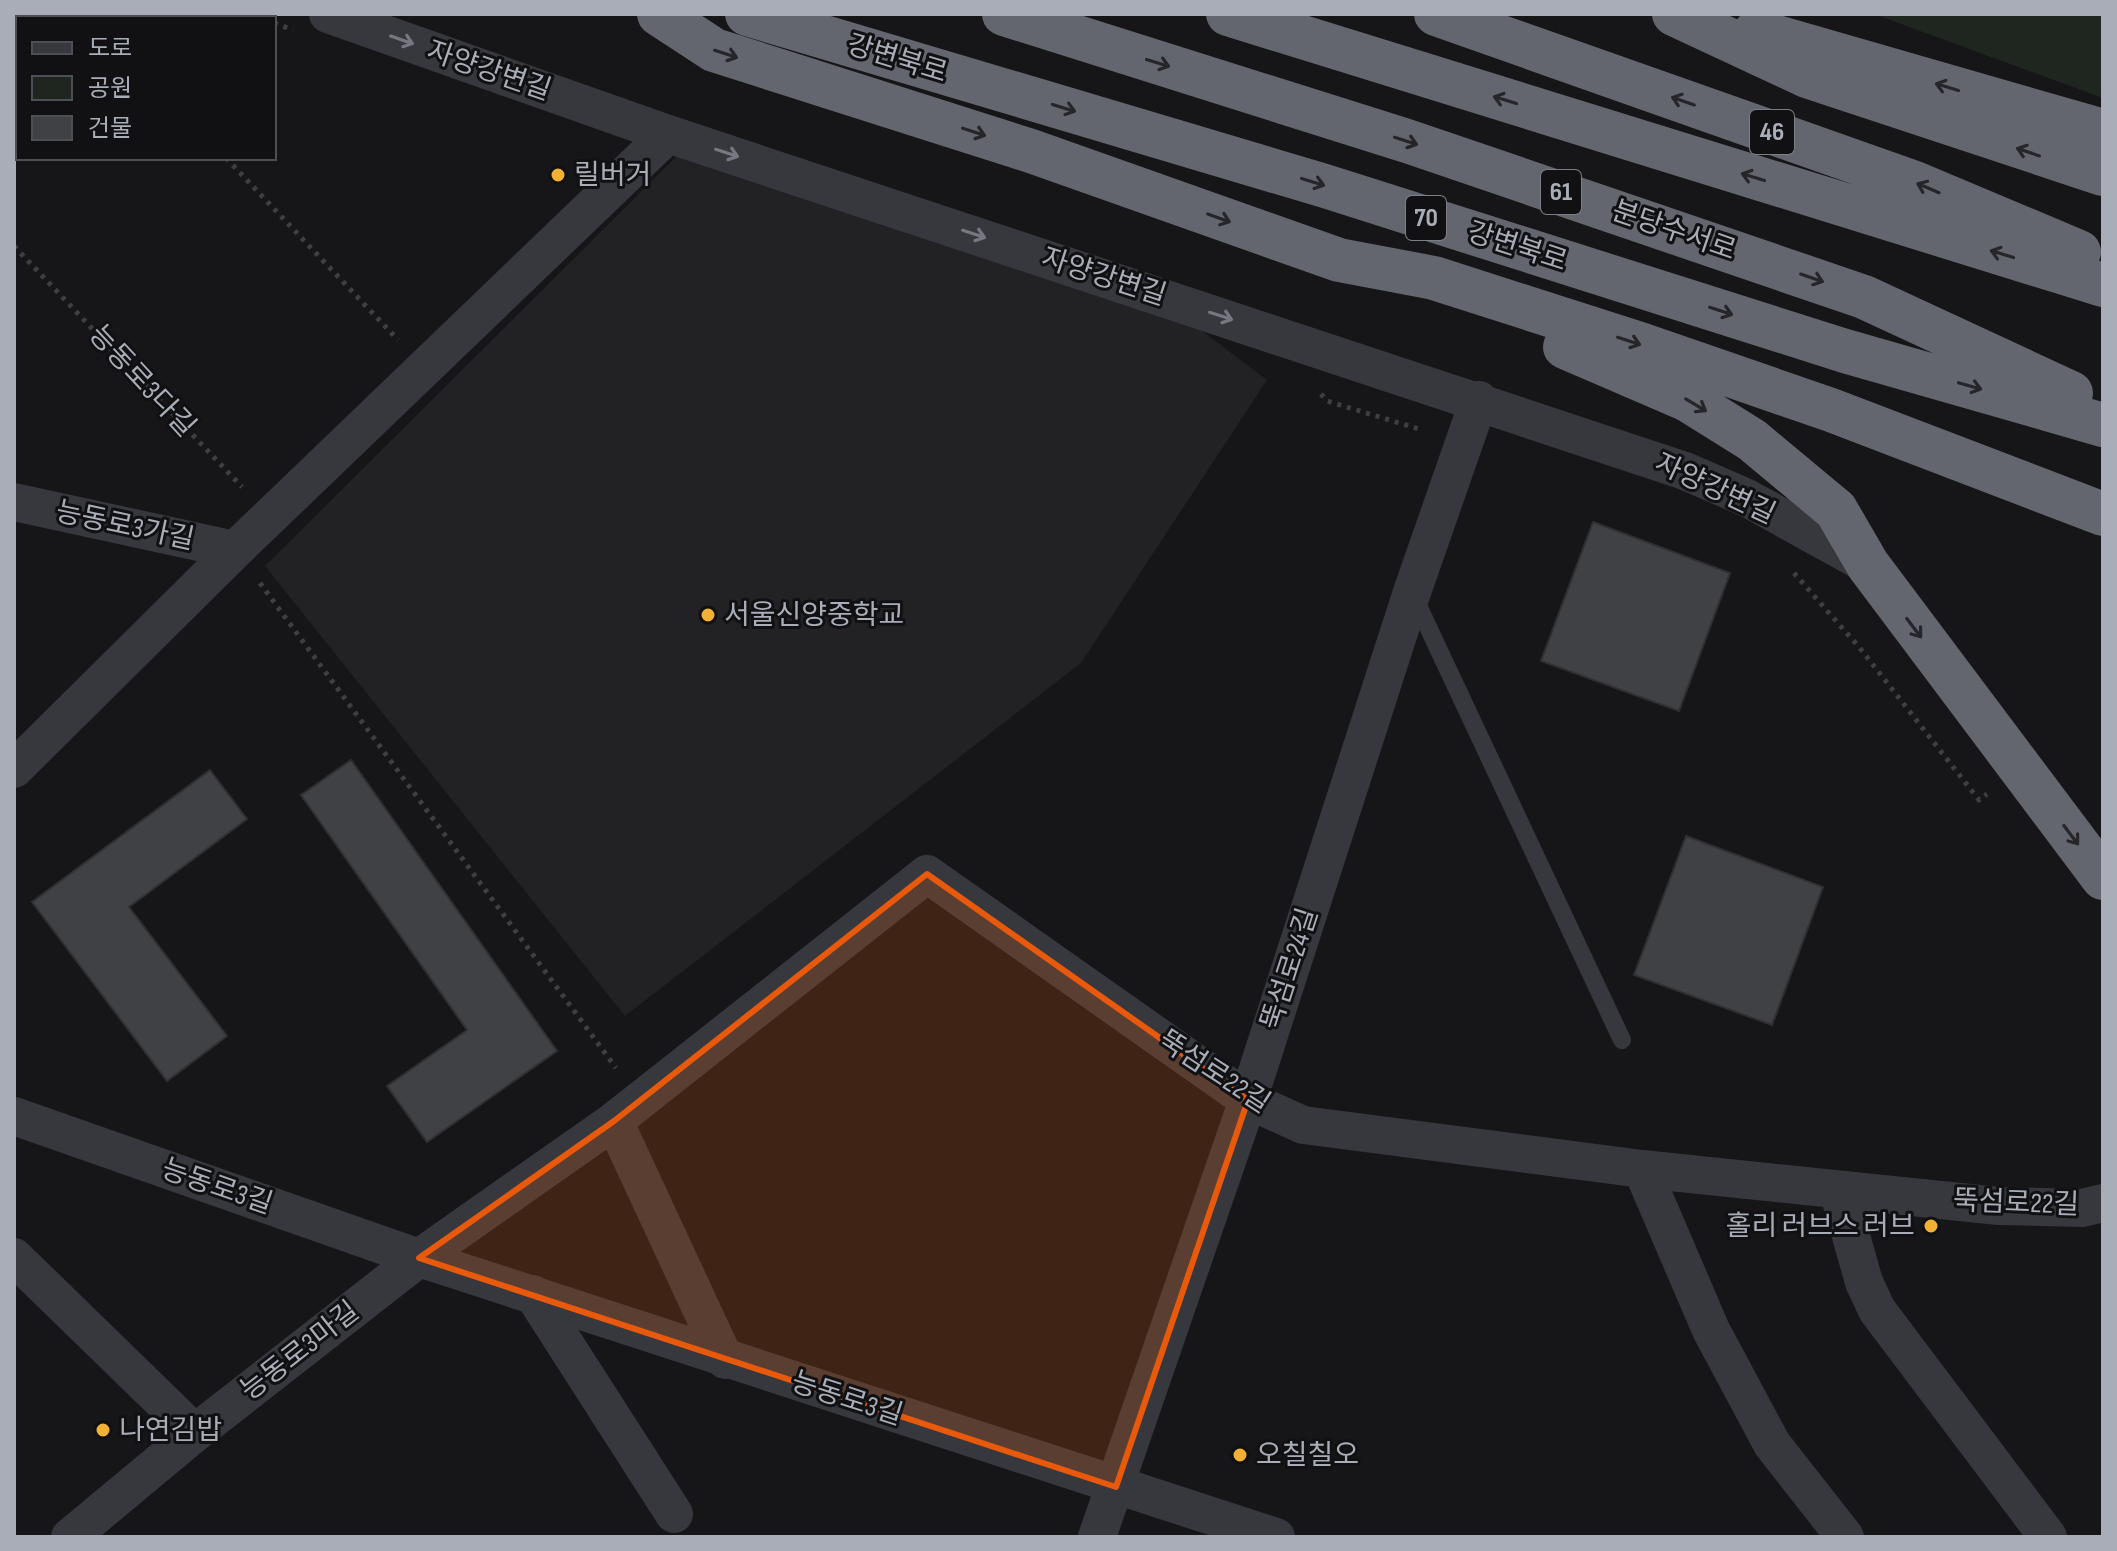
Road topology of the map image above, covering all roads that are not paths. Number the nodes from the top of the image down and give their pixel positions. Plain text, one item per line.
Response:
1 (659, 14) edge
2 (747, 14) edge
3 (1004, 14) edge
4 (1228, 14) edge
5 (1436, 14) edge
6 (1674, 14) edge
7 (1690, 14) edge
8 (316, 24) edge
9 (2103, 131) edge
10 (668, 134) junction
11 (2103, 174) edge
12 (1339, 260) junction
13 (2103, 262) edge
14 (2103, 285) edge
15 (1479, 400) junction
16 (2103, 408) edge
17 (2103, 425) edge
18 (14, 502) edge
19 (2103, 514) edge
20 (235, 550) junction
21 (1868, 565) junction
22 (1412, 592) junction
23 (14, 769) edge
24 (2103, 878) edge
25 (1622, 1040) dead end
26 (1248, 1100) junction
27 (14, 1116) edge
28 (614, 1121) junction
29 (1642, 1169) junction
30 (1838, 1190) junction
31 (2103, 1203) edge
32 (14, 1257) edge
33 (419, 1258) junction
34 (533, 1294) junction
35 (725, 1360) junction
36 (195, 1433) junction
37 (1116, 1487) junction
38 (674, 1514) dead end
39 (70, 1537) edge
40 (1097, 1537) edge
41 (1276, 1537) edge
42 (1845, 1537) edge
43 (2048, 1537) edge

1 -> 12 highway
2 -> 17 highway, 강변북로 / 70
3 -> 16 highway, 분당수서로 / 61
14 -> 4 highway
13 -> 5 highway, 46
11 -> 6 highway
9 -> 7 highway
8 -> 10 street, 자양강변길
10 -> 15 street, 자양강변길
10 - 20 street
12 -> 19 highway
12 -> 21 highway
15 - 21 street, 자양강변길
15 - 22 street, 뚝섬로24길
18 - 20 street, 능동로3가길
20 - 23 street
21 -> 24 highway
22 - 25 lane
22 - 26 street, 뚝섬로24길
26 - 28 street, 뚝섬로22길
26 - 29 street, 뚝섬로22길
26 - 37 street, 뚝섬로24길
27 - 33 street, 능동로3길
28 - 33 street
28 - 35 street
29 - 30 street, 뚝섬로22길
29 - 42 street
30 - 31 street, 뚝섬로22길
30 - 43 street
32 - 36 street
33 - 34 street, 능동로3길
33 - 36 street, 능동로3마길
34 - 35 street, 능동로3길
34 - 38 street
35 - 37 street, 능동로3길
36 - 39 street, 능동로3마길
37 - 40 street, 뚝섬로24길
37 - 41 street, 능동로3길

